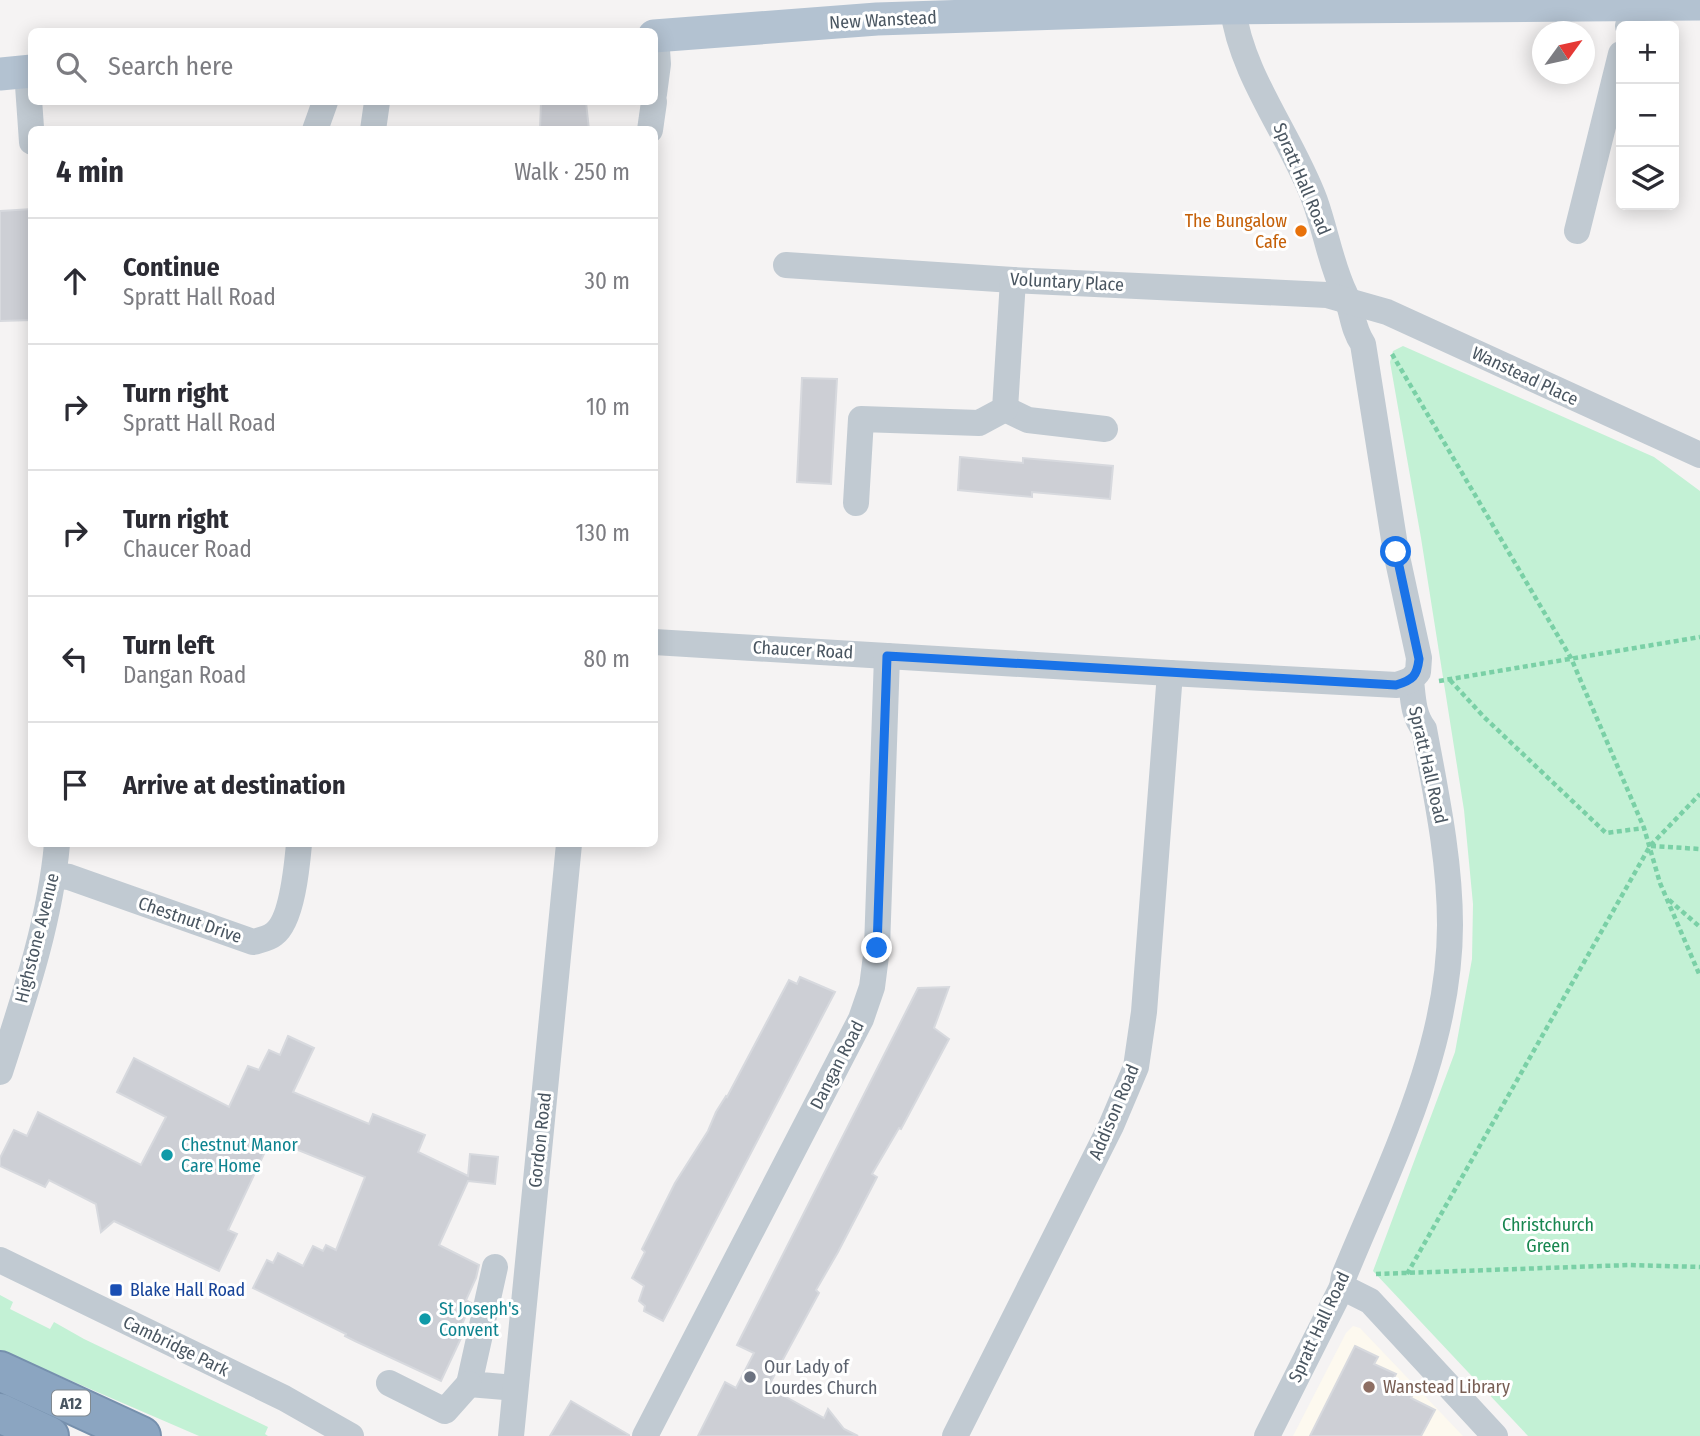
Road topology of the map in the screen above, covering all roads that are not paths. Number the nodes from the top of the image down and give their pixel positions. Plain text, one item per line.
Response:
1 (1700, 4) edge
2 (1223, 6) edge
3 (1000, 8) edge
4 (876, 10) edge
5 (1631, 16) edge
6 (658, 36) edge
7 (19, 72) edge
8 (1616, 74) edge
9 (323, 105) edge
10 (377, 105) edge
11 (654, 105) edge
12 (29, 126) edge
13 (316, 126) edge
14 (374, 126) edge
15 (651, 126) edge
16 (1577, 231) dead end
17 (786, 265) dead end
18 (1013, 280) junction
19 (1348, 300) junction
20 (1004, 409) junction
21 (1105, 429) dead end
22 (1700, 455) edge
23 (856, 503) dead end
24 (658, 642) edge
25 (887, 656) junction
26 (1170, 673) junction
27 (1411, 680) junction
28 (57, 847) edge
29 (298, 847) edge
30 (569, 847) edge
31 (54, 875) junction
32 (0, 1072) edge
33 (0, 1260) edge
34 (495, 1267) dead end
35 (1343, 1281) junction
36 (0, 1371) edge
37 (389, 1383) dead end
38 (468, 1384) junction
39 (515, 1388) junction
40 (0, 1413) edge
41 (49, 1436) edge
42 (141, 1436) edge
43 (351, 1436) edge
44 (511, 1436) edge
45 (645, 1436) edge
46 (955, 1436) edge
47 (1267, 1436) edge
48 (1494, 1436) edge

1 - 5 main road, New Wanstead
2 - 3 main road, New Wanstead
2 - 5 main road, New Wanstead
2 - 19 street, Spratt Hall Road
3 - 4 main road, New Wanstead
4 - 6 main road, New Wanstead
7 - 12 street
8 - 16 street
9 - 13 street
10 - 14 street
11 - 15 street
17 - 18 street, Voluntary Place
18 - 19 street, Voluntary Place
18 - 20 street
19 - 22 street, Wanstead Place
19 - 27 street, Spratt Hall Road
20 - 21 street
20 - 23 street
24 - 25 street, Chaucer Road
25 - 26 street, Chaucer Road
25 - 45 street, Dangan Road
26 - 27 street, Chaucer Road
26 - 46 street, Addison Road
27 - 35 street, Spratt Hall Road
28 - 31 street, Highstone Avenue
29 - 31 street, Chestnut Drive
30 - 39 street, Gordon Road
31 - 32 street, Highstone Avenue
33 - 43 street, Cambridge Park
34 - 38 street
35 - 47 street, Spratt Hall Road
35 - 48 street
36 - 42 highway, A12
37 - 38 street
38 - 39 street
39 - 44 street, Gordon Road
40 - 41 highway, A12

